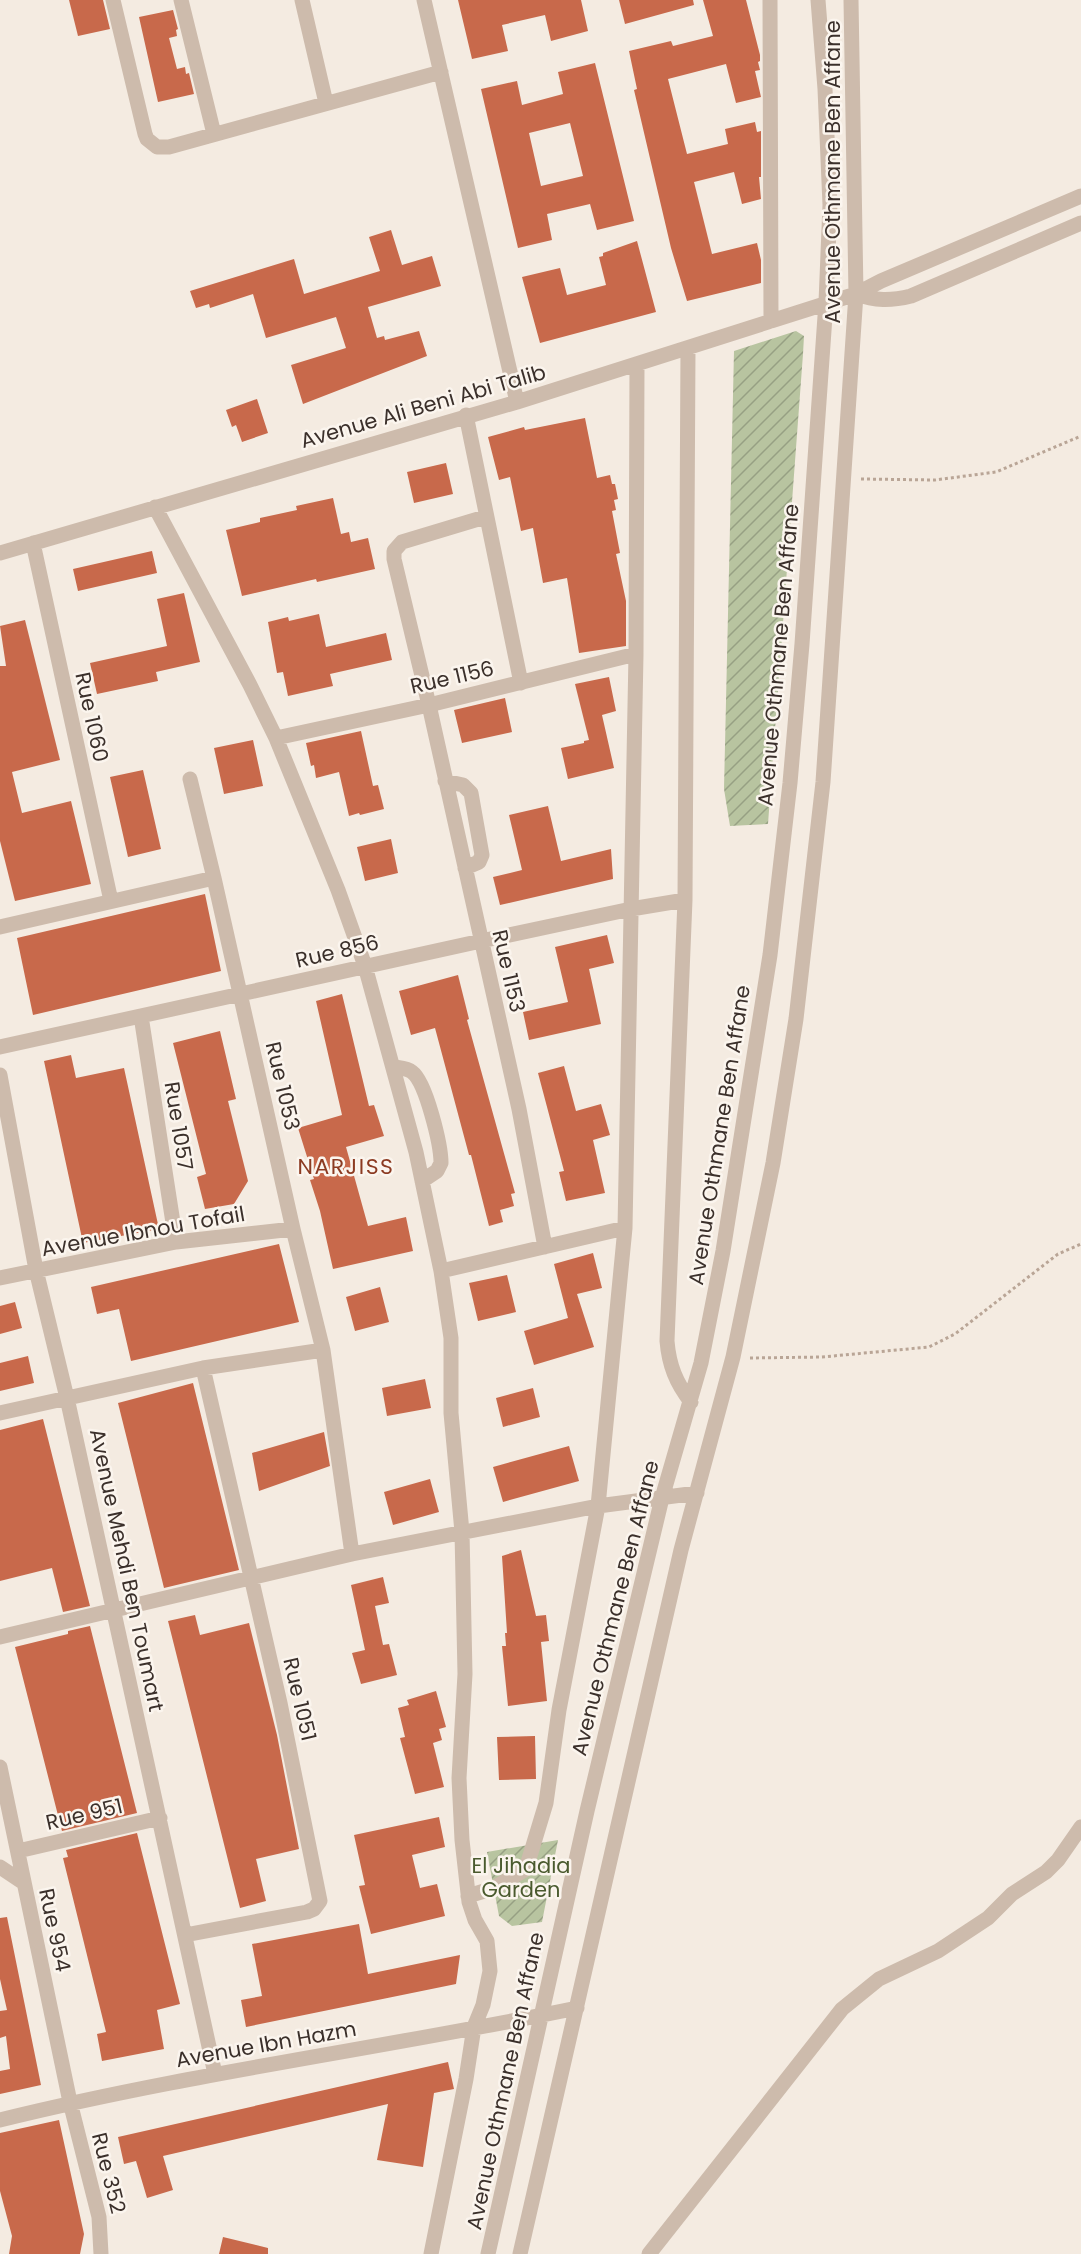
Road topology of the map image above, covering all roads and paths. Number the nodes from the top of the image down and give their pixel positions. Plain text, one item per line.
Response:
1 (113, 0) edge
2 (181, 0) edge
3 (302, 0) edge
4 (424, 0) edge
5 (770, 0) edge
6 (818, 0) edge
7 (851, 0) edge
8 (441, 72) junction
9 (326, 103) junction
10 (214, 134) junction
11 (1081, 196) edge
12 (1081, 223) edge
13 (856, 294) junction
14 (826, 302) junction
15 (771, 321) junction
16 (687, 349) junction
17 (637, 364) junction
18 (517, 402) junction
19 (466, 415) junction
20 (1081, 436) edge
21 (844, 478) junction
22 (155, 507) junction
23 (485, 517) junction
24 (33, 543) junction
25 (0, 553) edge
26 (636, 654) junction
27 (520, 683) junction
28 (429, 705) junction
29 (276, 738) junction
30 (189, 779) dead end
31 (445, 781) junction
32 (465, 868) junction
33 (214, 878) junction
34 (685, 900) junction
35 (111, 901) junction
36 (631, 909) junction
37 (0, 927) edge
38 (481, 941) junction
39 (365, 966) junction
40 (241, 994) junction
41 (141, 1016) junction
42 (0, 1047) edge
43 (394, 1067) junction
44 (0, 1074) edge
45 (422, 1182) junction
46 (625, 1228) junction
47 (293, 1229) junction
48 (176, 1242) junction
49 (1081, 1244) edge
50 (545, 1247) junction
51 (36, 1270) junction
52 (441, 1271) junction
53 (0, 1278) edge
54 (322, 1350) junction
55 (733, 1357) junction
56 (203, 1368) junction
57 (67, 1398) junction
58 (691, 1402) junction
59 (0, 1413) edge
60 (698, 1493) junction
61 (662, 1498) junction
62 (598, 1506) junction
63 (462, 1532) junction
64 (352, 1554) junction
65 (250, 1578) junction
66 (114, 1609) junction
67 (0, 1637) edge
68 (0, 1767) edge
69 (160, 1818) junction
70 (1081, 1827) edge
71 (18, 1851) junction
72 (0, 1867) edge
73 (24, 1883) junction
74 (468, 1896) junction
75 (185, 1935) junction
76 (577, 2008) junction
77 (541, 2015) junction
78 (474, 2028) junction
79 (214, 2074) junction
80 (70, 2102) junction
81 (0, 2120) edge
82 (101, 2254) edge
83 (431, 2254) edge
84 (488, 2254) edge
85 (520, 2254) edge
86 (649, 2254) edge

1 - 10 street
2 - 10 street
3 - 9 street
4 - 8 street
5 - 15 street
6 - 14 street, Avenue Othmane Ben Affane
7 - 13 street, Avenue Othmane Ben Affane
8 - 9 street
8 - 18 street
9 - 10 street
11 - 13 street
12 - 13 street
13 - 14 street, Avenue Ali Beni Abi Talib
13 - 21 street, Avenue Othmane Ben Affane
14 - 15 street, Avenue Ali Beni Abi Talib
14 - 58 street, Avenue Othmane Ben Affane
15 - 16 street, Avenue Ali Beni Abi Talib
16 - 17 street, Avenue Ali Beni Abi Talib
16 - 34 street
17 - 18 street, Avenue Ali Beni Abi Talib
17 - 26 street
18 - 19 street, Avenue Ali Beni Abi Talib
19 - 22 street, Avenue Ali Beni Abi Talib
19 - 23 street
20 - 21 path
21 - 55 street, Avenue Othmane Ben Affane
22 - 24 street, Avenue Ali Beni Abi Talib
22 - 29 street
23 - 27 street
23 - 28 street, Rue 1153
24 - 25 street, Avenue Ali Beni Abi Talib
24 - 35 street, Rue 1060
26 - 27 street, Rue 1156
26 - 36 street
27 - 28 street, Rue 1156
28 - 29 street, Rue 1156
28 - 31 street, Rue 1153
29 - 39 street
30 - 33 street, Rue 1053
31 - 32 street, Rue 1153
31 - 32 street
32 - 38 street, Rue 1153
33 - 35 street
33 - 40 street, Rue 1053
34 - 36 street, Rue 856
34 - 58 street
35 - 37 street
36 - 38 street, Rue 856
36 - 46 street
38 - 39 street, Rue 856
38 - 50 street, Rue 1153
39 - 40 street, Rue 856
39 - 43 street
40 - 41 street, Rue 856
40 - 47 street, Rue 1053
41 - 42 street, Rue 856
41 - 48 street, Rue 1057
43 - 45 street
43 - 45 street
44 - 51 street, Avenue Mehdi Ben Toumart
45 - 52 street
46 - 50 street
46 - 62 street
47 - 48 street, Avenue Ibnou Tofail
47 - 54 street, Rue 1053
48 - 51 street, Avenue Ibnou Tofail
49 - 55 path
50 - 52 street
51 - 53 street, Avenue Ibnou Tofail
51 - 57 street, Avenue Mehdi Ben Toumart
52 - 63 street
54 - 56 street
54 - 64 street, Rue 1053
55 - 60 street, Avenue Othmane Ben Affane
56 - 57 street
56 - 65 street, Rue 1051
57 - 59 street
57 - 66 street, Avenue Mehdi Ben Toumart
58 - 61 street, Avenue Othmane Ben Affane
60 - 61 street
60 - 76 street, Avenue Othmane Ben Affane
61 - 62 street
61 - 77 street, Avenue Othmane Ben Affane
62 - 63 street
62 - 74 street
63 - 64 street
63 - 74 street
64 - 65 street
65 - 66 street
65 - 75 street, Rue 1051
66 - 67 street
66 - 69 street, Avenue Mehdi Ben Toumart
68 - 71 street, Rue 954
69 - 71 street, Rue 951
69 - 75 street, Avenue Mehdi Ben Toumart
70 - 86 street
71 - 73 street, Rue 954
72 - 73 street
73 - 80 street, Rue 954
74 - 78 street
75 - 79 street, Avenue Mehdi Ben Toumart
76 - 77 street, Avenue Ibn Hazm
76 - 85 street, Avenue Othmane Ben Affane
77 - 78 street, Avenue Ibn Hazm
77 - 84 street, Avenue Othmane Ben Affane
78 - 79 street, Avenue Ibn Hazm
78 - 83 street
79 - 80 street, Avenue Ibn Hazm
80 - 81 street, Avenue Ibn Hazm
80 - 82 street, Rue 352

